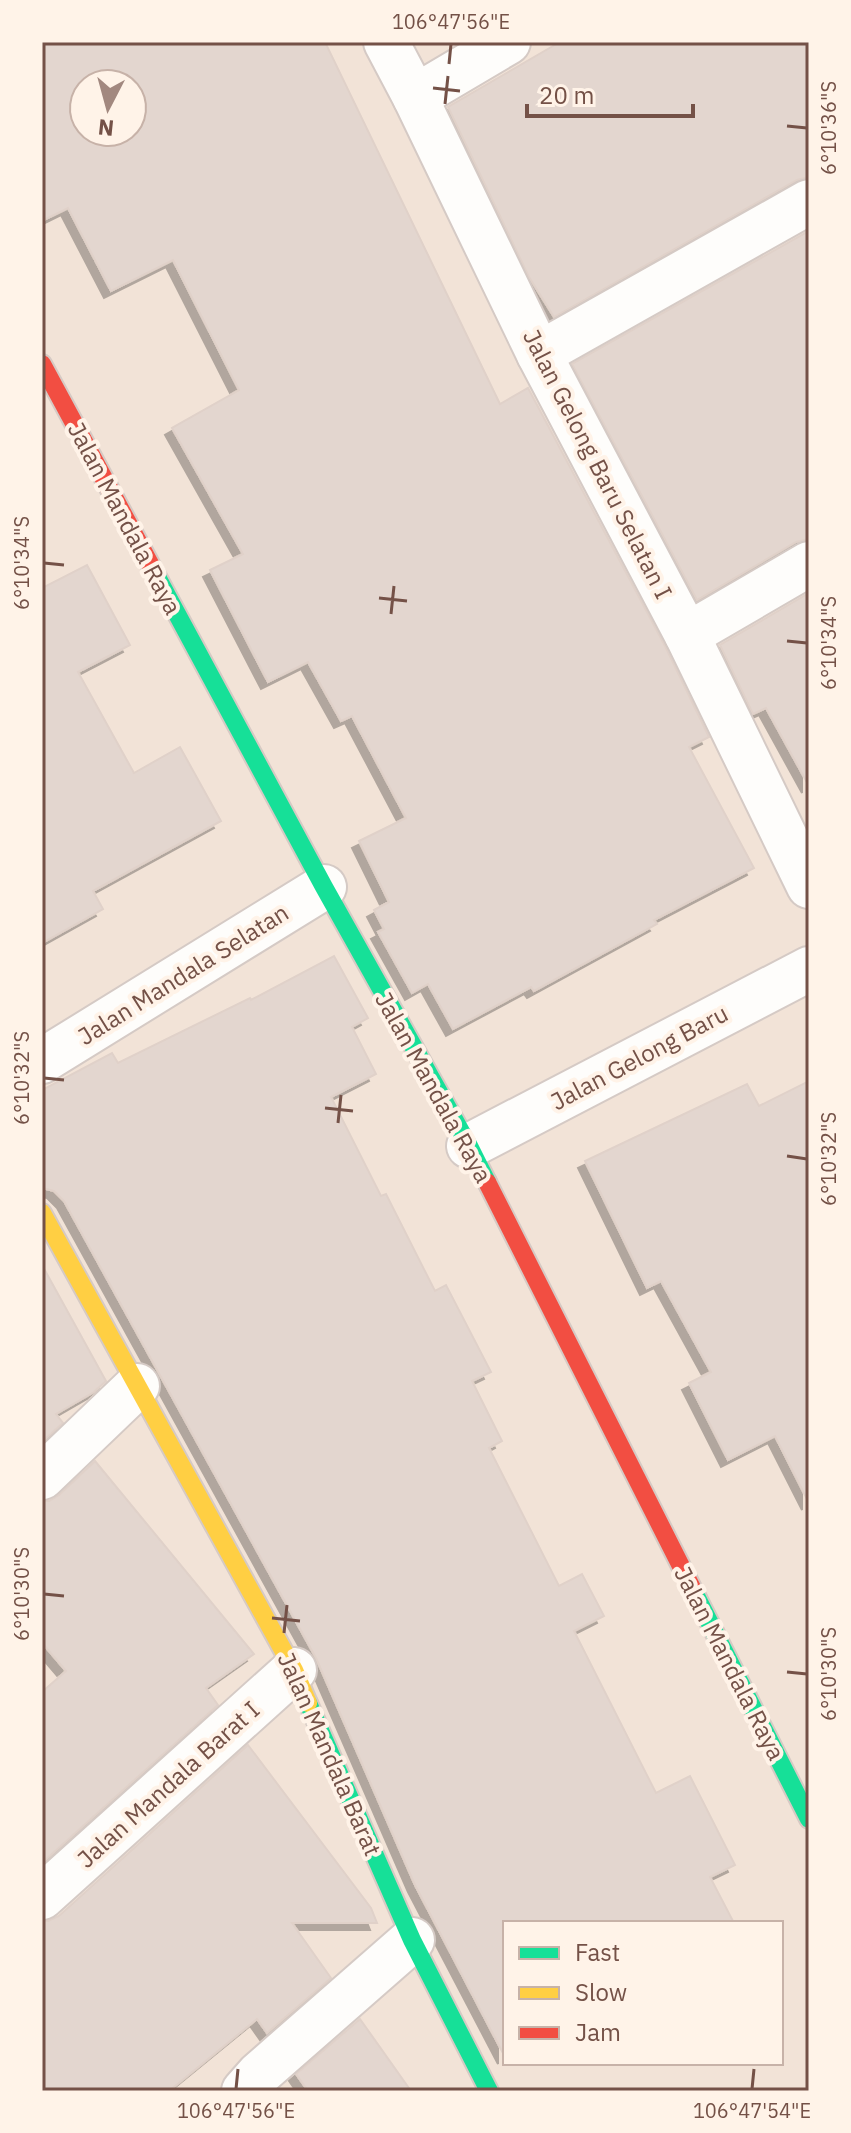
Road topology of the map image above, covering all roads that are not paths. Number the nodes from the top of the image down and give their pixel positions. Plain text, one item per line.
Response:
1 (386, 42) edge
2 (508, 42) edge
3 (415, 97) junction
4 (809, 202) edge
5 (539, 354) junction
6 (42, 364) edge
7 (809, 564) edge
8 (687, 635) junction
9 (809, 886) edge
10 (324, 887) junction
11 (809, 969) edge
12 (42, 1061) edge
13 (469, 1146) junction
14 (42, 1213) edge
15 (137, 1386) junction
16 (42, 1477) edge
17 (294, 1670) junction
18 (809, 1819) edge
19 (42, 1897) edge
20 (412, 1940) junction
21 (244, 2091) edge
22 (489, 2091) edge

1 - 3 street, Jalan Gelong Baru Selatan I
2 - 3 street
3 - 5 street, Jalan Gelong Baru Selatan I
4 - 5 street
5 - 8 street, Jalan Gelong Baru Selatan I
6 - 10 street, Jalan Mandala Raya
7 - 8 street
8 - 9 street, Jalan Gelong Baru Selatan I
10 - 12 street, Jalan Mandala Selatan
10 - 13 street, Jalan Mandala Raya
11 - 13 street, Jalan Gelong Baru
13 - 18 street, Jalan Mandala Raya
14 - 15 street, Jalan Mandala Barat
15 - 16 street
15 - 17 street, Jalan Mandala Barat
17 - 19 street, Jalan Mandala Barat I
17 - 20 street, Jalan Mandala Barat
20 - 21 street
20 - 22 street, Jalan Mandala Barat

